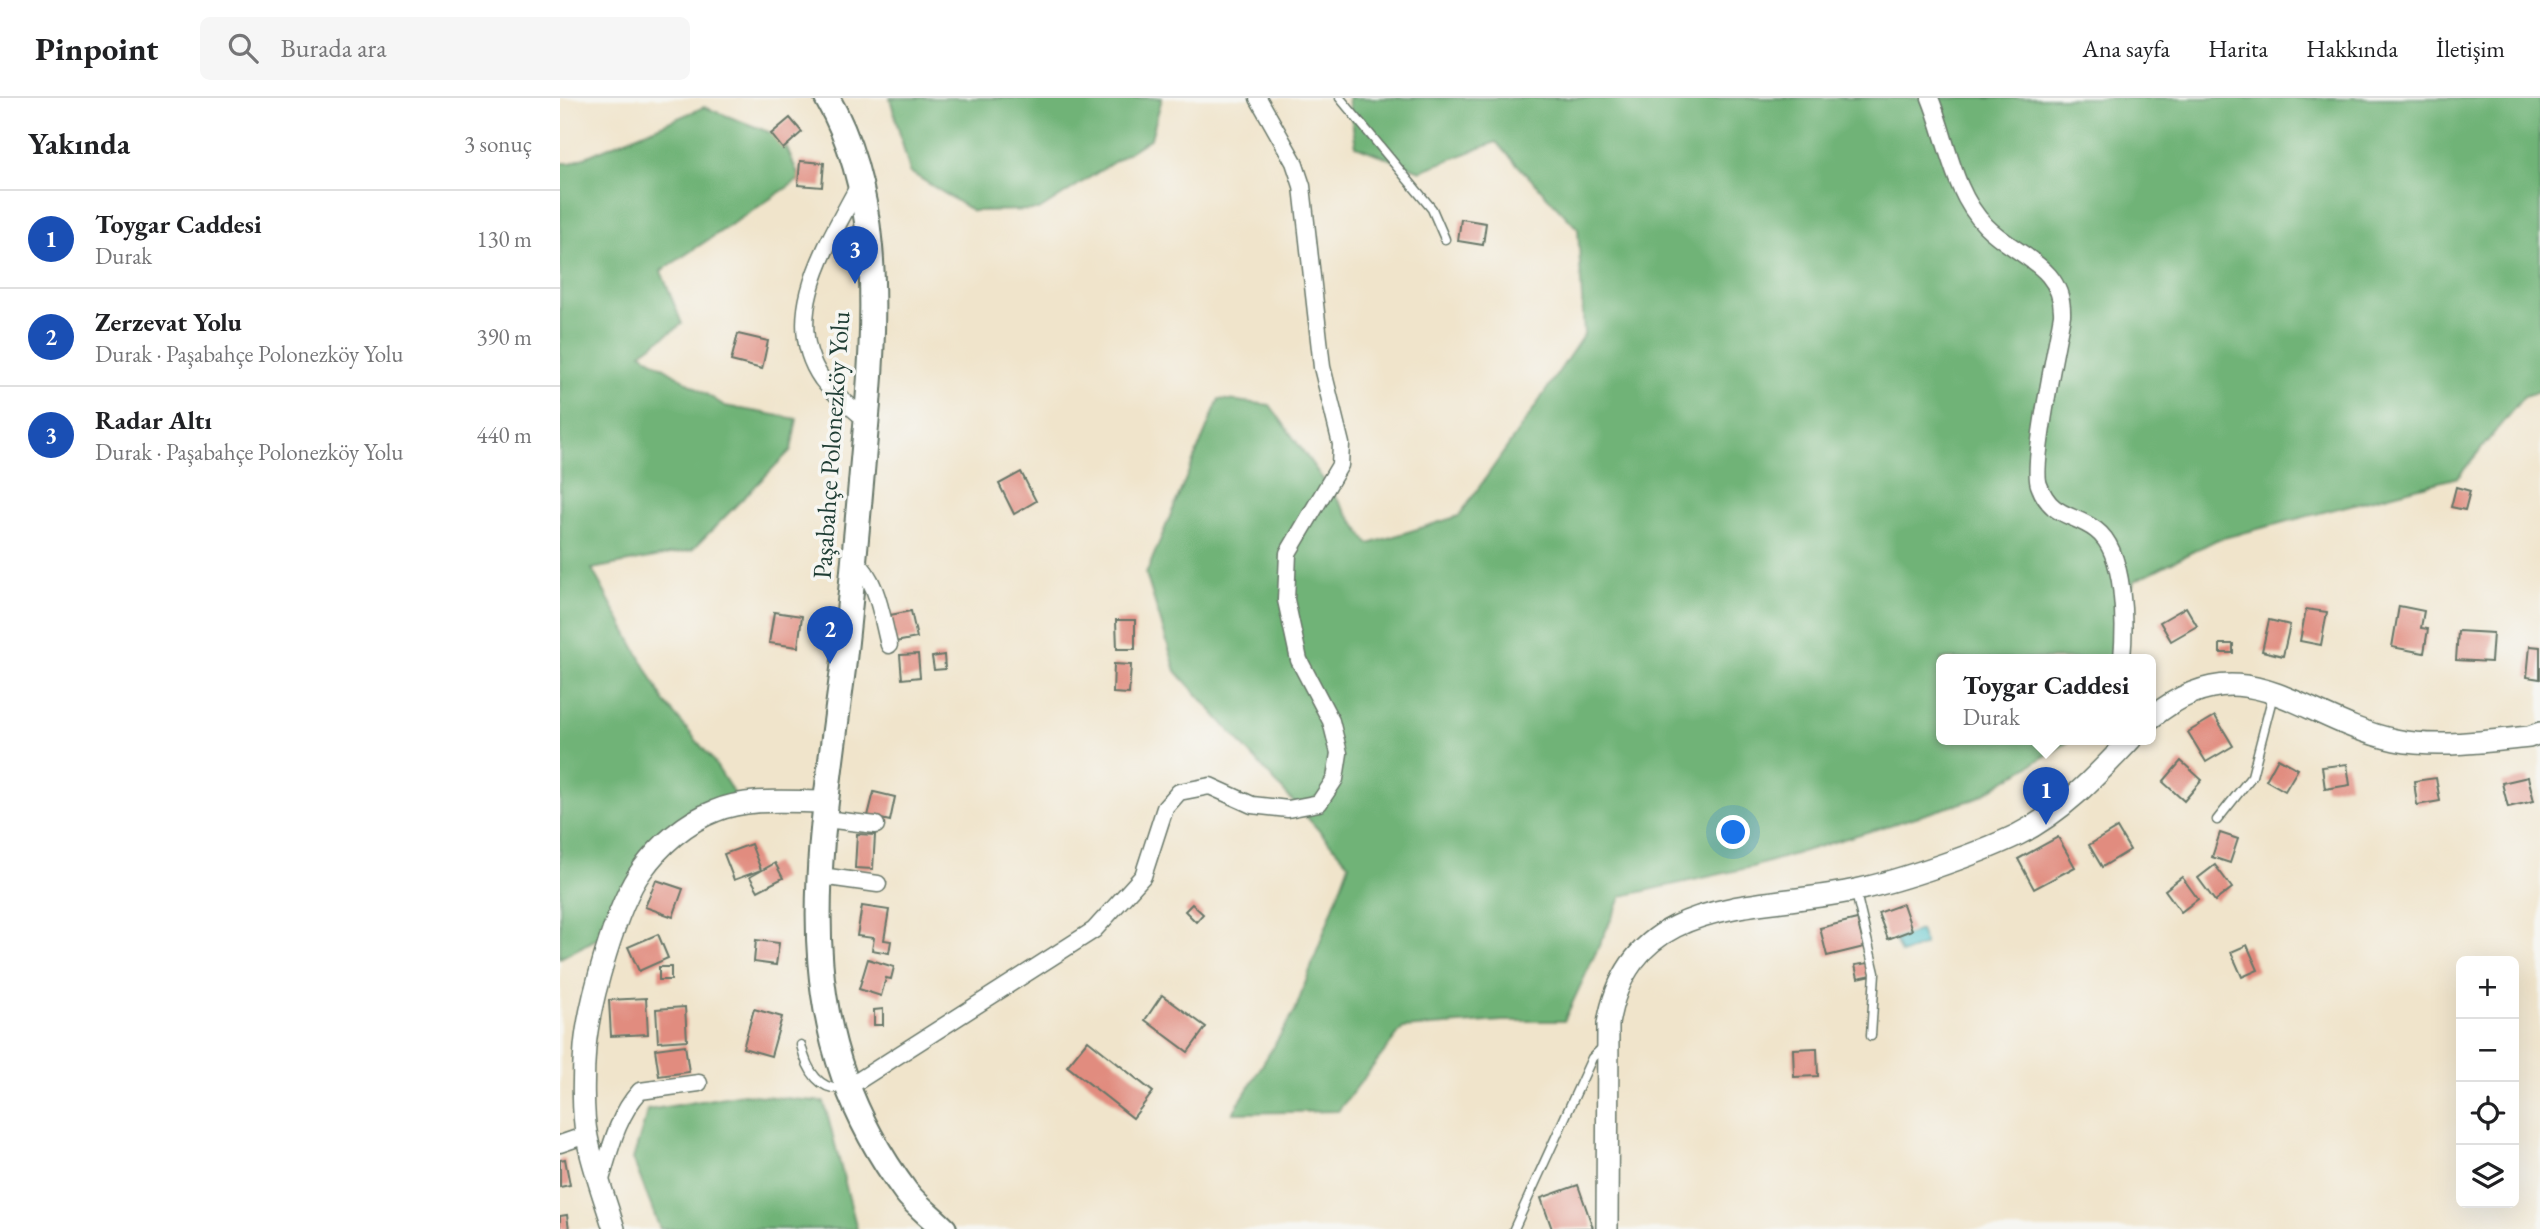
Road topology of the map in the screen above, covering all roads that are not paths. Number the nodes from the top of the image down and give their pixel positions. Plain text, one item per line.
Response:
1 (827, 98) edge
2 (1258, 98) edge
3 (1340, 98) edge
4 (1930, 98) edge
5 (861, 181) junction
6 (1445, 239) dead end
7 (866, 420) junction
8 (854, 559) junction
9 (889, 645) dead end
10 (2122, 654) edge
11 (2273, 692) junction
12 (2156, 714) edge
13 (2540, 733) edge
14 (2120, 745) edge
15 (826, 810) junction
16 (2217, 820) dead end
17 (876, 825) dead end
18 (821, 876) junction
19 (878, 884) dead end
20 (1856, 890) junction
21 (1871, 1036) dead end
22 (801, 1045) dead end
23 (1607, 1046) junction
24 (699, 1083) dead end
25 (847, 1088) junction
26 (586, 1135) junction
27 (560, 1144) edge
28 (600, 1183) junction
29 (614, 1229) edge
30 (944, 1229) edge
31 (1514, 1229) edge
32 (1607, 1229) edge

1 - 5 main road, Paşabahçe Polonezköy Yolu
2 - 25 street
3 - 6 lane
4 - 10 street
5 - 7 main road, Paşabahçe Polonezköy Yolu
5 - 7 street
7 - 8 main road, Paşabahçe Polonezköy Yolu
8 - 9 street
8 - 15 main road, Paşabahçe Polonezköy Yolu
11 - 12 main road
11 - 13 main road
11 - 16 lane
14 - 20 main road
15 - 17 street
15 - 18 main road, Paşabahçe Polonezköy Yolu
15 - 26 main road
18 - 19 street
18 - 25 main road, Paşabahçe Polonezköy Yolu
20 - 21 lane
20 - 23 main road
22 - 25 lane
23 - 31 lane
23 - 32 main road
24 - 28 street
25 - 30 main road, Paşabahçe Polonezköy Yolu
26 - 27 street
26 - 28 main road
28 - 29 main road

